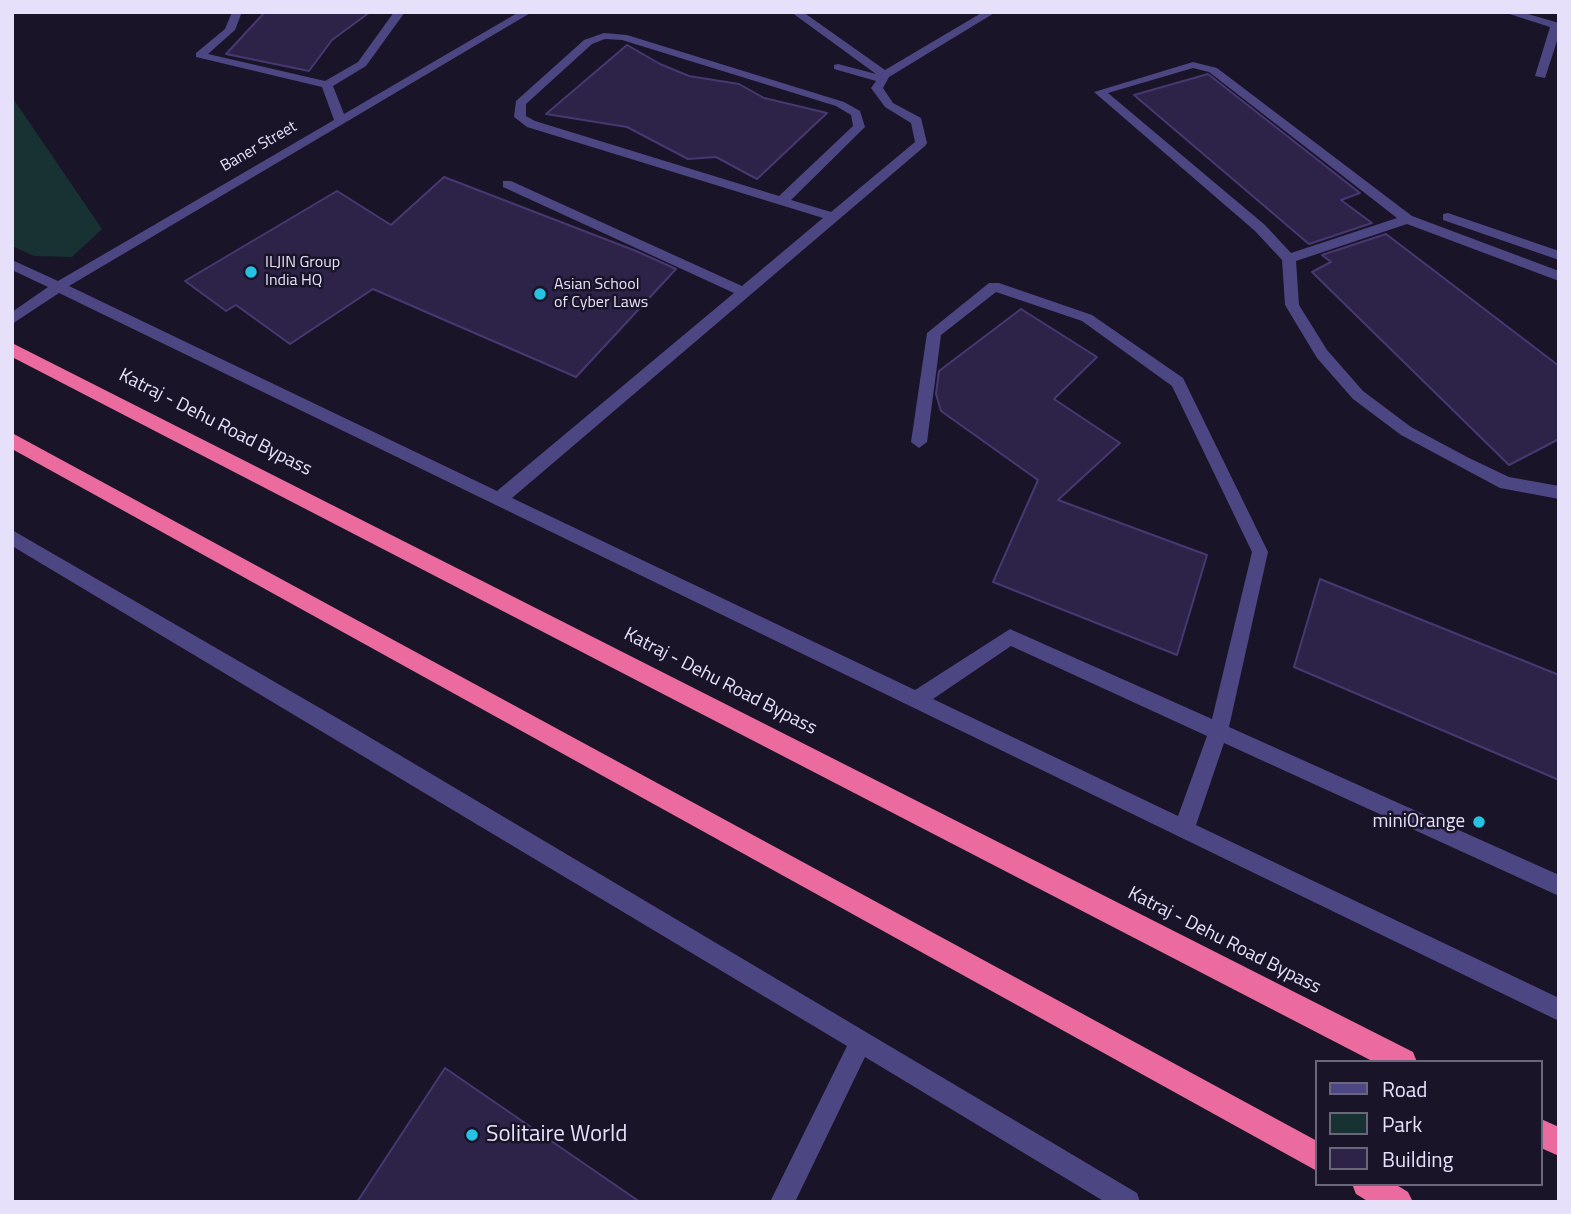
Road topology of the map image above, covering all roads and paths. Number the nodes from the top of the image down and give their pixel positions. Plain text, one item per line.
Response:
1 (237, 12) edge
2 (400, 12) edge
3 (527, 12) edge
4 (796, 12) edge
5 (990, 12) edge
6 (1508, 12) edge
7 (1558, 26) edge
8 (838, 67) dead end
9 (1541, 76) dead end
10 (883, 77) junction
11 (327, 85) junction
12 (340, 120) junction
13 (507, 184) dead end
14 (782, 201) junction
15 (833, 217) junction
16 (1448, 217) dead end
17 (1407, 219) junction
18 (1559, 256) edge
19 (1289, 259) junction
20 (12, 264) edge
21 (1559, 276) edge
22 (59, 286) junction
23 (744, 293) junction
24 (12, 319) edge
25 (12, 349) edge
26 (12, 440) edge
27 (919, 442) dead end
28 (1559, 494) edge
29 (500, 498) junction
30 (12, 537) edge
31 (917, 699) junction
32 (1218, 732) junction
33 (1184, 828) junction
34 (1559, 886) edge
35 (1559, 1010) edge
36 (861, 1042) junction
37 (1399, 1060) edge
38 (1543, 1134) edge
39 (1559, 1142) edge
40 (1316, 1156) edge
41 (1370, 1186) edge
42 (782, 1202) edge
43 (1128, 1202) edge
44 (1398, 1202) edge

1 - 11 street
2 - 11 street
3 - 12 street, Baner Street
4 - 10 street
5 - 10 street
6 - 7 street
7 - 9 street
8 - 10 street
10 - 15 street
11 - 12 street
12 - 22 street, Baner Street
13 - 23 street
14 - 14 street
14 - 15 street
15 - 23 street
16 - 18 street
17 - 19 street
17 - 19 street
17 - 21 street
19 - 28 street
20 - 22 street
22 - 24 street, Baner Street
22 - 29 street
23 - 29 street
25 - 37 highway, Katraj - Dehu Road Bypass
26 - 40 highway
27 - 32 street
29 - 31 street
30 - 36 street
31 - 32 street
31 - 33 street
32 - 33 street
32 - 34 street
33 - 35 street
36 - 42 street
36 - 43 street
38 - 39 highway
41 - 44 highway

